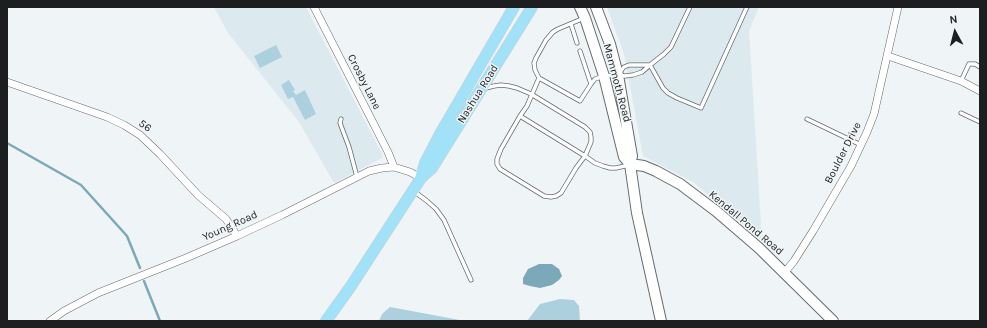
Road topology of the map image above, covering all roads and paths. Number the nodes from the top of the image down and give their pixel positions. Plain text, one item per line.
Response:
1 (314, 7) edge
2 (514, 7) edge
3 (532, 7) edge
4 (580, 7) edge
5 (596, 7) edge
6 (690, 7) edge
7 (747, 7) edge
8 (898, 7) edge
9 (585, 18) junction
10 (571, 24) junction
11 (577, 43) dead end
12 (580, 50) dead end
13 (888, 56) junction
14 (650, 65) junction
15 (980, 67) edge
16 (618, 75) junction
17 (604, 76) junction
18 (539, 78) junction
19 (961, 80) junction
20 (7, 82) edge
21 (591, 84) junction
22 (481, 90) junction
23 (980, 91) edge
24 (531, 94) junction
25 (961, 113) dead end
26 (520, 116) junction
27 (341, 119) dead end
28 (807, 119) dead end
29 (980, 122) edge
30 (862, 145) junction
31 (585, 156) junction
32 (630, 164) junction
33 (394, 167) junction
34 (357, 177) junction
35 (421, 178) junction
36 (413, 190) junction
37 (237, 236) junction
38 (785, 272) junction
39 (471, 280) dead end
40 (50, 321) edge
41 (326, 321) edge
42 (661, 321) edge
43 (833, 321) edge

1 - 33 street, Crosby Lane
2 - 35 main road, Nashua Road
3 - 22 main road, Nashua Road
4 - 9 main road, Mammoth Road
5 - 16 main road, Mammoth Road
6 - 14 lane
7 - 14 lane
8 - 13 street, Boulder Drive
9 - 10 lane
9 - 17 main road, Mammoth Road
10 - 11 lane
10 - 18 lane
12 - 21 lane
13 - 19 street
13 - 30 street, Boulder Drive
14 - 16 lane
14 - 16 lane
15 - 19 lane
16 - 17 lane
16 - 32 main road, Mammoth Road
17 - 21 lane
17 - 32 main road, Mammoth Road
18 - 21 lane
18 - 24 lane
19 - 23 street
20 - 37 street, 56
22 - 24 lane
22 - 35 main road, Nashua Road
24 - 26 lane
24 - 31 lane
25 - 29 lane
26 - 31 lane
26 - 31 lane
27 - 34 lane
28 - 30 lane
30 - 38 street, Boulder Drive
31 - 32 lane
32 - 38 main road, Kendall Pond Road
32 - 42 main road, Mammoth Road
33 - 34 street, Young Road
33 - 35 street, Young Road
34 - 37 street, Young Road
35 - 36 main road, Nashua Road
36 - 39 lane
36 - 41 main road, Nashua Road
37 - 40 street, Young Road
38 - 43 main road, Kendall Pond Road

